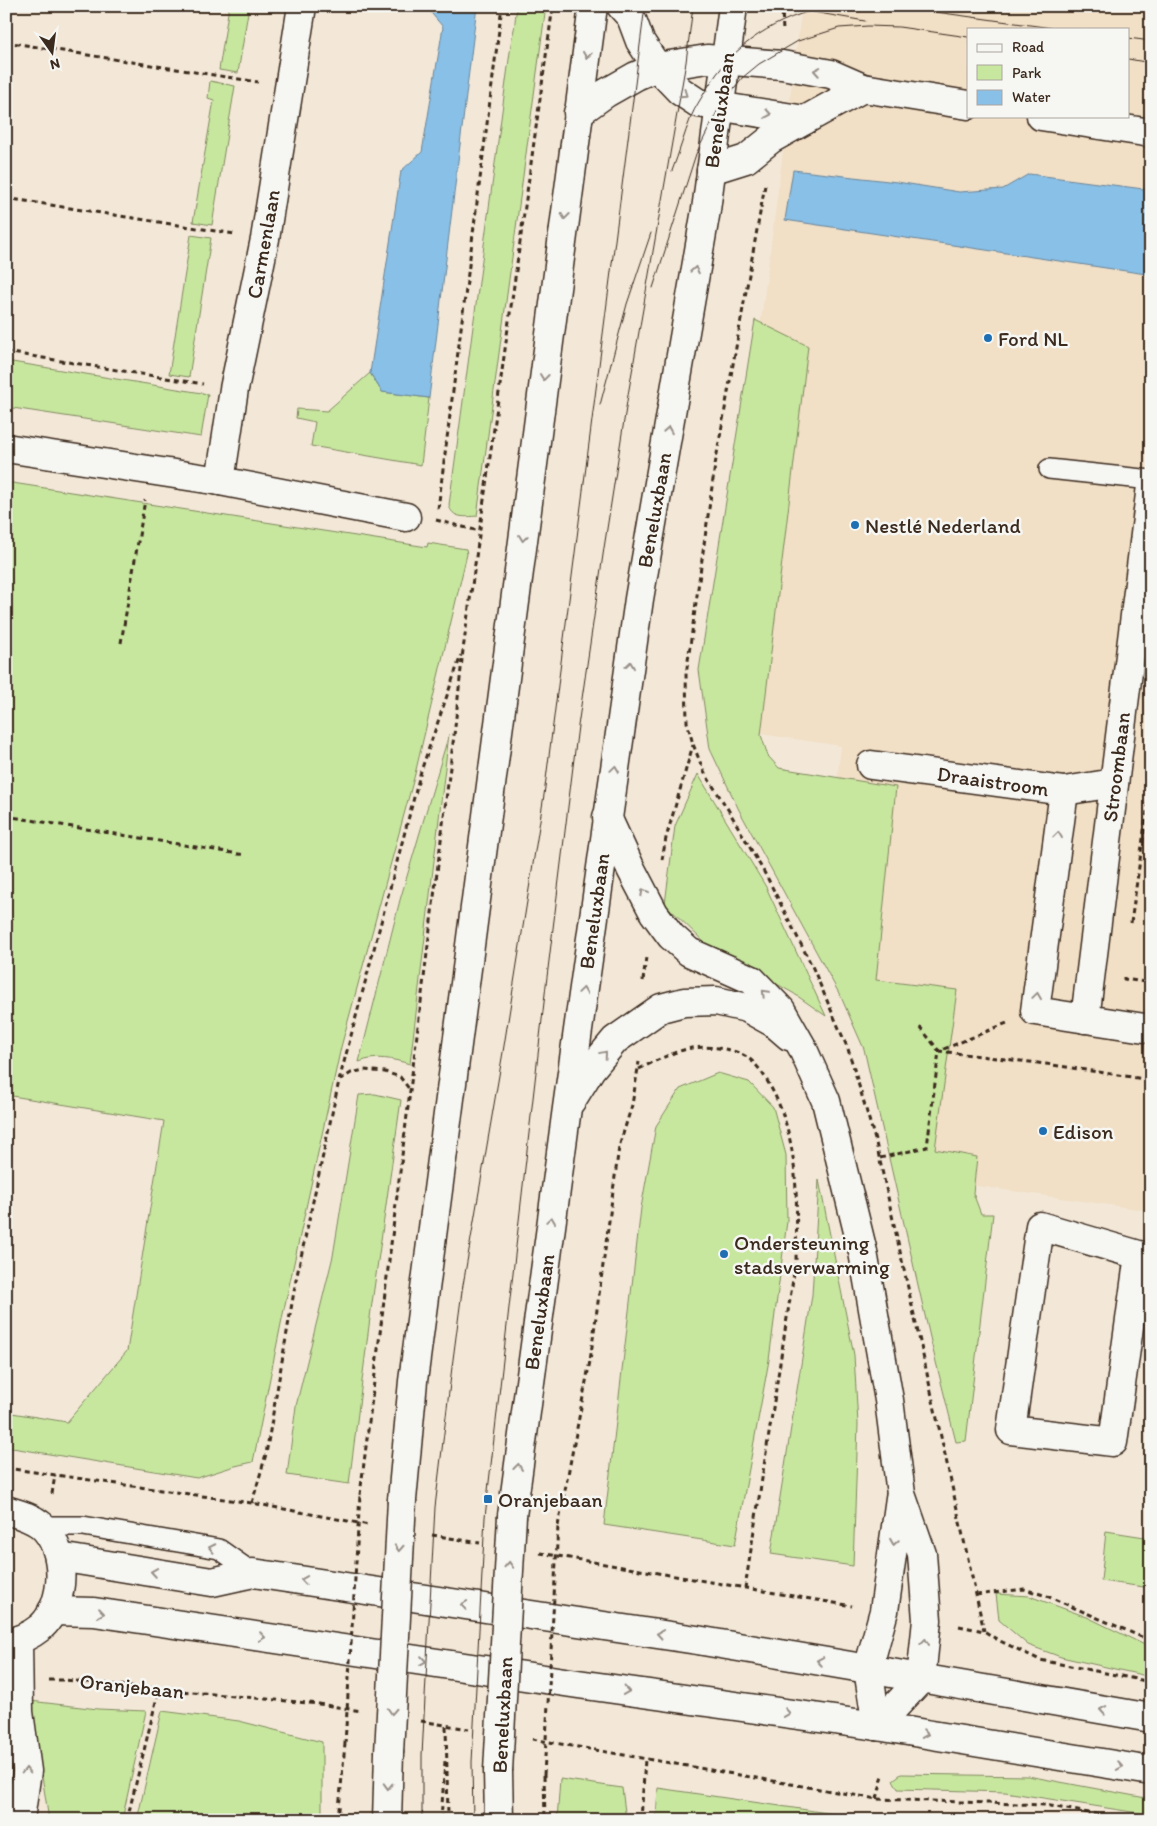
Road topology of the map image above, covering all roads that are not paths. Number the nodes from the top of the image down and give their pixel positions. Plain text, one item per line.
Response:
1 (302, 6) edge
2 (593, 6) edge
3 (621, 6) edge
4 (733, 6) edge
5 (726, 61) junction
6 (656, 67) junction
7 (863, 88) junction
8 (967, 105) edge
9 (720, 106) junction
10 (578, 113) junction
11 (1054, 118) edge
12 (805, 120) junction
13 (1151, 133) edge
14 (712, 170) junction
15 (6, 448) edge
16 (1050, 469) dead end
17 (1151, 480) edge
18 (220, 481) junction
19 (1151, 486) edge
20 (1150, 516) edge
21 (406, 517) dead end
22 (871, 765) dead end
23 (1114, 783) junction
24 (1064, 791) junction
25 (608, 817) junction
26 (1085, 1018) junction
27 (1151, 1029) edge
28 (802, 1047) junction
29 (567, 1108) junction
30 (1145, 1256) edge
31 (901, 1494) junction
32 (6, 1510) edge
33 (42, 1526) junction
34 (59, 1557) junction
35 (253, 1573) junction
36 (52, 1612) junction
37 (12, 1642) edge
38 (868, 1669) junction
39 (921, 1679) junction
40 (1151, 1718) edge
41 (877, 1726) junction
42 (1151, 1771) edge
43 (6, 1795) edge
44 (20, 1820) edge
45 (387, 1820) edge
46 (499, 1820) edge

1 - 18 main road, Carmenlaan
2 -> 10 main road
3 - 6 main road
4 - 5 main road, Beneluxbaan
5 - 6 main road
7 -> 5 main road
5 - 9 main road, Beneluxbaan
6 -> 9 main road
6 - 10 main road
7 - 8 main road
7 - 12 main road
9 -> 12 main road
9 - 14 main road, Beneluxbaan
10 -> 45 main road, bridge
11 - 13 main road
12 - 14 main road
25 -> 14 main road, Beneluxbaan
15 - 18 main road
16 - 17 lane
18 - 21 main road
19 - 20 main road, Stroombaan
20 - 23 main road, Stroombaan
22 - 24 main road, Draaistroom
23 - 24 main road, Draaistroom
23 - 26 main road, Stroombaan
26 -> 24 main road
28 -> 25 main road
29 -> 25 main road, Beneluxbaan
26 - 27 main road
29 -> 28 main road
28 - 31 main road
46 -> 29 main road, Beneluxbaan, bridge
30 - 30 main road
31 -> 38 main road
39 -> 31 main road
32 - 33 main road
33 - 34 main road
35 -> 33 lane
35 -> 34 main road
34 - 36 main road
38 -> 35 main road
36 - 37 main road
36 -> 41 main road
44 -> 37 main road
38 - 39 main road
38 - 41 main road
40 -> 39 main road
39 - 41 main road
41 -> 42 main road
43 - 44 main road

